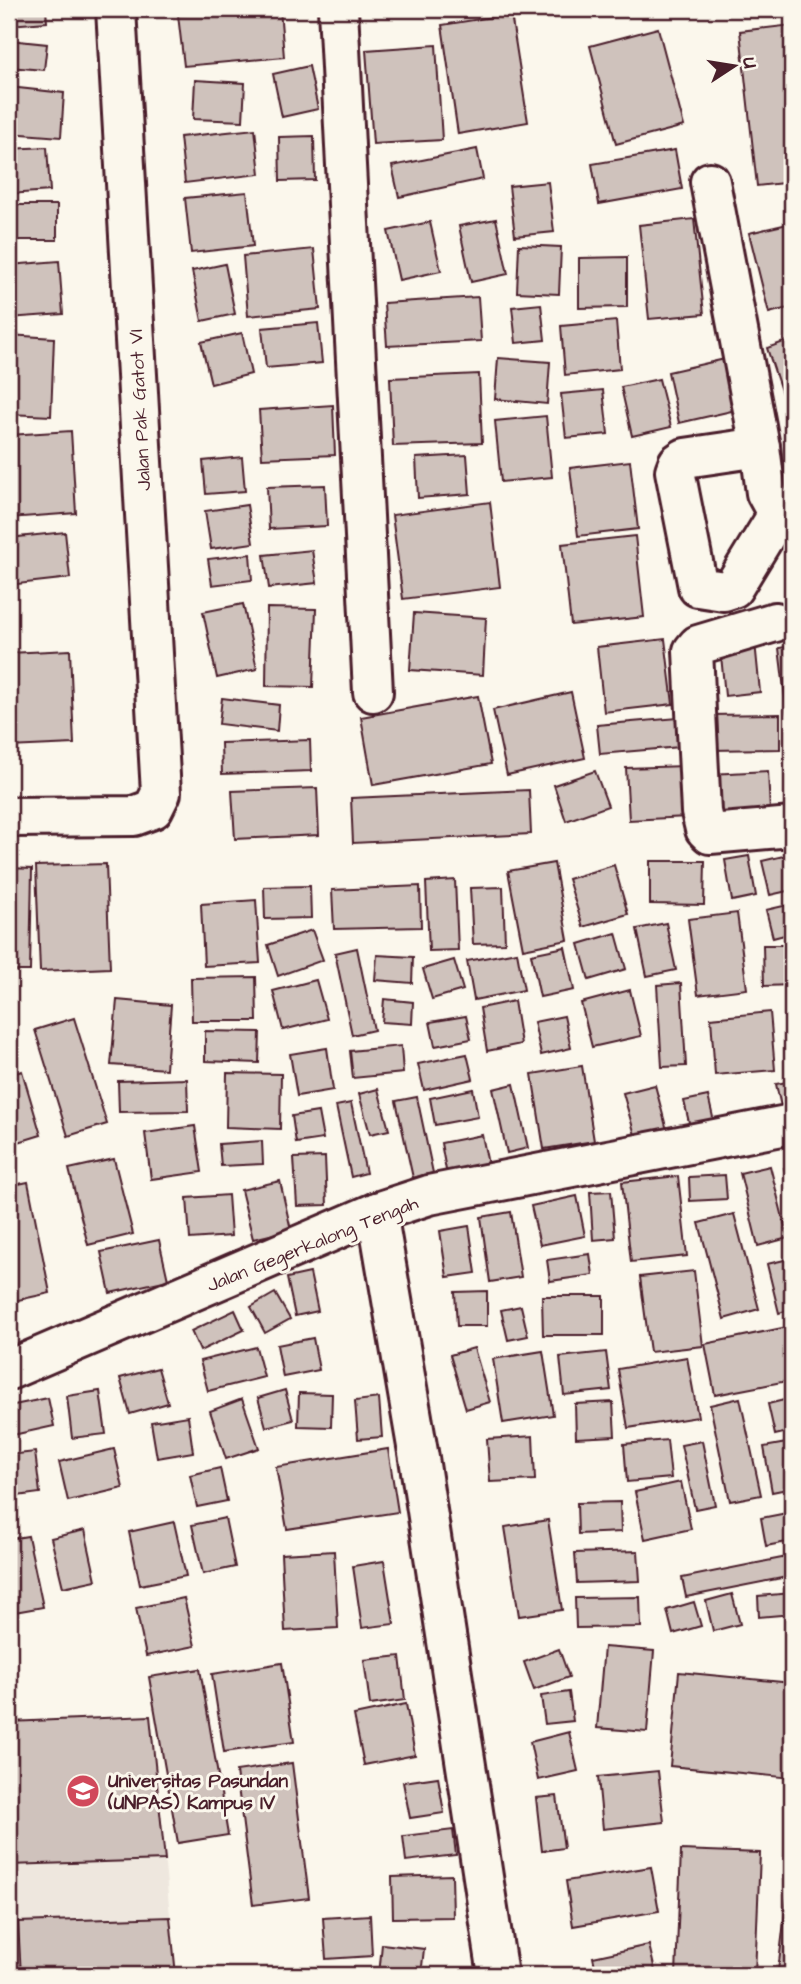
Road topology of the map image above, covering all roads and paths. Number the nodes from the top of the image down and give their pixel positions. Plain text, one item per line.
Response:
1 (116, 9) edge
2 (338, 9) edge
3 (710, 182) dead end
4 (760, 447) junction
5 (786, 514) edge
6 (775, 622) dead end
7 (373, 692) dead end
8 (9, 817) edge
9 (792, 827) edge
10 (792, 1124) edge
11 (377, 1212) junction
12 (9, 1370) edge
13 (498, 1975) edge

1 - 8 street, Jalan Pak Gatot VI
2 - 7 street
3 - 4 street
4 - 5 street
4 - 5 street
6 - 9 street
10 - 11 street, Jalan Gegerkalong Tengah
11 - 12 street, Jalan Gegerkalong Tengah
11 - 13 street

